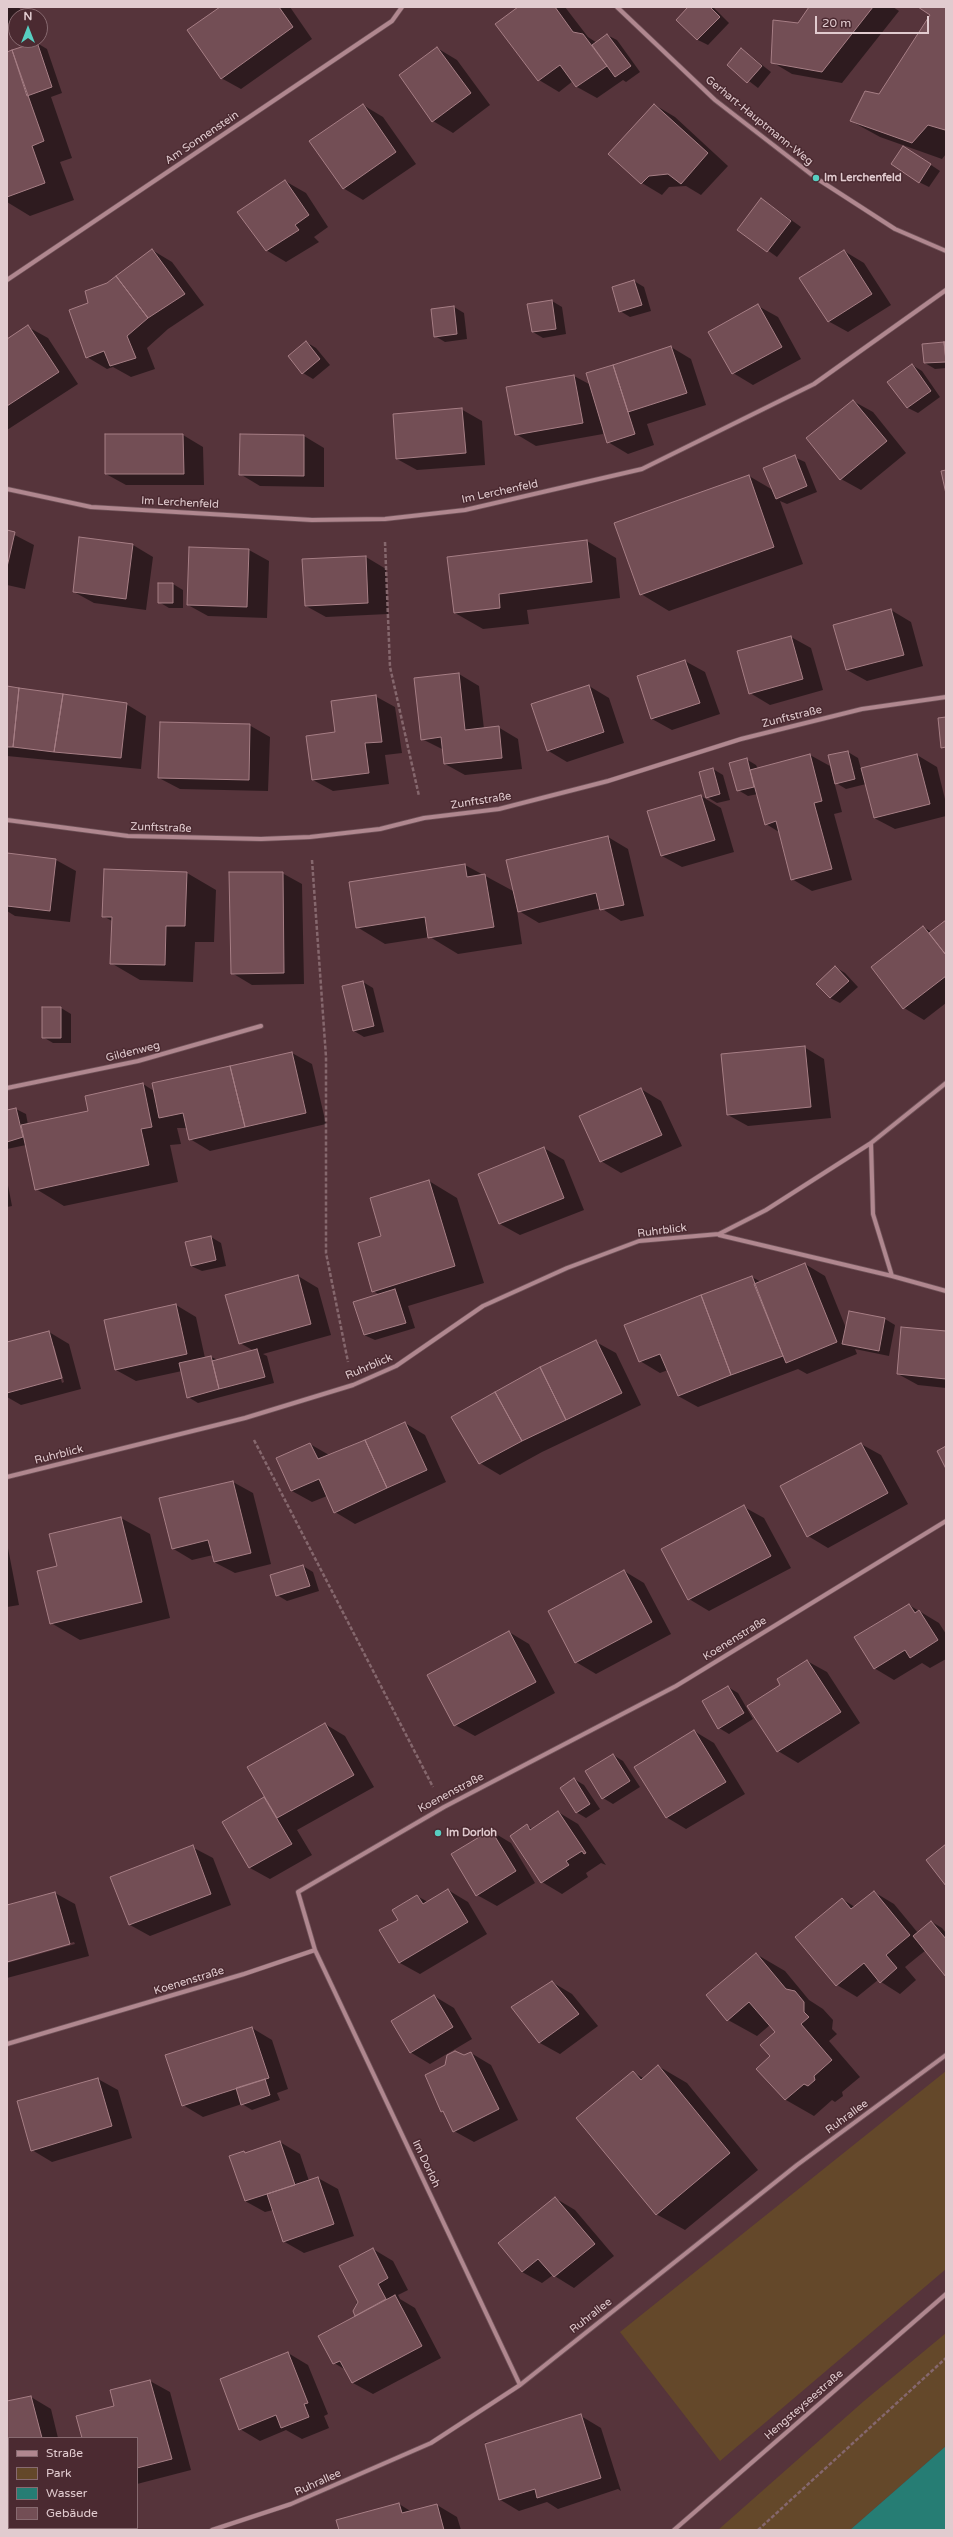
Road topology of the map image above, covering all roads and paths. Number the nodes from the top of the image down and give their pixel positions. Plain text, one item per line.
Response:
1 (402, 7) edge
2 (617, 7) edge
3 (946, 251) edge
4 (7, 280) edge
5 (946, 290) edge
6 (7, 490) edge
7 (385, 520) junction
8 (946, 696) edge
9 (424, 818) junction
10 (7, 820) edge
11 (310, 837) junction
12 (261, 1026) dead end
13 (946, 1083) edge
14 (7, 1088) edge
15 (871, 1143) junction
16 (719, 1234) junction
17 (892, 1276) junction
18 (946, 1291) edge
19 (353, 1385) junction
20 (245, 1418) junction
21 (7, 1477) edge
22 (946, 1521) edge
23 (444, 1807) junction
24 (315, 1950) junction
25 (7, 2044) edge
26 (946, 2055) edge
27 (946, 2294) edge
28 (946, 2358) edge
29 (520, 2385) junction
30 (212, 2530) edge
31 (674, 2530) edge
32 (758, 2530) edge

1 - 4 street, Am Sonnenstein
2 - 3 street, Gerhart-Hauptmann-Weg
5 - 7 street, Im Lerchenfeld
6 - 7 street, Im Lerchenfeld
7 - 9 path
8 - 9 street, Zunftstraße
9 - 11 street, Zunftstraße
10 - 11 street, Zunftstraße
11 - 19 path
12 - 14 street, Gildenweg
13 - 15 street
15 - 16 street, Ruhrblick
15 - 17 street
16 - 17 street, Ruhrblick
16 - 19 street, Ruhrblick
17 - 18 street
19 - 20 street, Ruhrblick
20 - 21 street, Ruhrblick
20 - 23 path
22 - 23 street, Koenenstraße
23 - 24 street, Koenenstraße
24 - 25 street, Koenenstraße
24 - 29 street, Im Dorloh
26 - 29 street, Ruhrallee
27 - 31 street, Hengsteyseestraße
28 - 32 path
29 - 30 street, Ruhrallee

